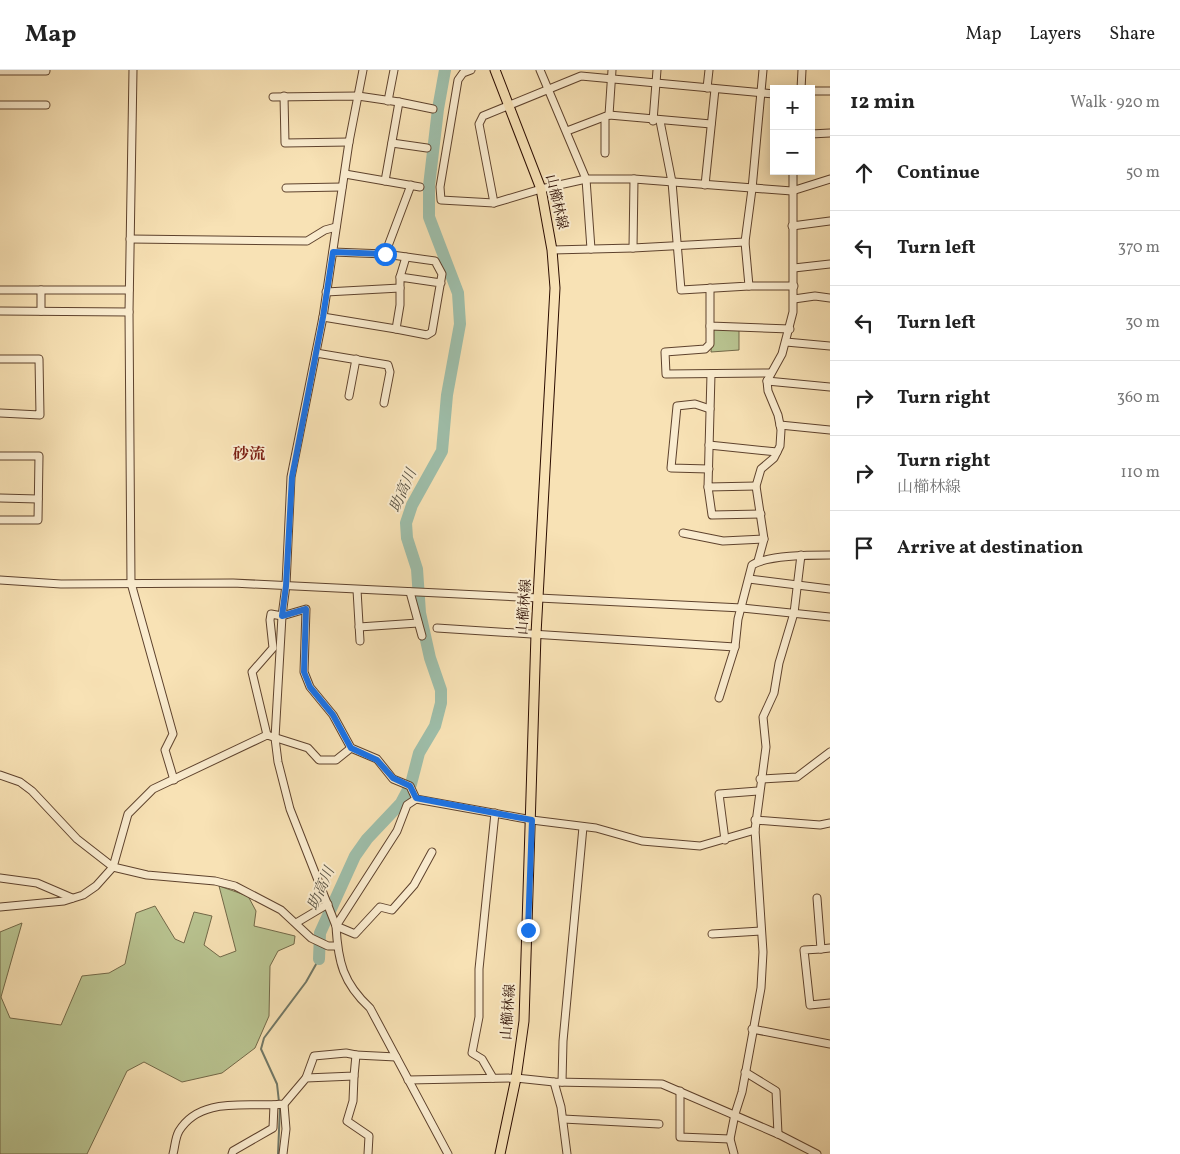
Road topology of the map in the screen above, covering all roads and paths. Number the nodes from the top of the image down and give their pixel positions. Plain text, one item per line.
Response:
1 (133, 70) edge
2 (363, 70) edge
3 (394, 70) edge
4 (471, 70) edge
5 (495, 70) edge
6 (540, 70) edge
7 (612, 70) edge
8 (657, 70) edge
9 (709, 70) edge
10 (762, 70) edge
11 (802, 70) edge
12 (0, 71) edge
13 (46, 71) dead end
14 (580, 73) edge
15 (612, 79) junction
16 (656, 83) junction
17 (801, 85) edge
18 (549, 88) junction
19 (711, 89) junction
20 (830, 90) edge
21 (815, 91) edge
22 (760, 93) junction
23 (770, 94) edge
24 (273, 96) dead end
25 (284, 96) junction
26 (358, 96) junction
27 (388, 101) junction
28 (398, 102) junction
29 (0, 105) edge
30 (46, 105) dead end
31 (509, 105) junction
32 (433, 109) dead end
33 (607, 116) junction
34 (657, 121) junction
35 (711, 124) junction
36 (567, 132) junction
37 (830, 133) edge
38 (815, 134) edge
39 (349, 142) junction
40 (392, 143) junction
41 (427, 148) dead end
42 (605, 153) dead end
43 (345, 174) junction
44 (793, 175) edge
45 (634, 179) junction
46 (586, 180) junction
47 (830, 180) edge
48 (385, 181) junction
49 (672, 182) junction
50 (705, 185) junction
51 (411, 186) junction
52 (420, 187) dead end
53 (286, 188) dead end
54 (342, 188) junction
55 (541, 189) junction
56 (752, 189) junction
57 (792, 191) junction
58 (494, 203) junction
59 (830, 221) edge
60 (792, 226) junction
61 (336, 227) junction
62 (130, 239) junction
63 (744, 242) junction
64 (679, 246) junction
65 (634, 248) junction
66 (591, 249) junction
67 (552, 250) junction
68 (333, 252) junction
69 (385, 254) junction
70 (406, 257) junction
71 (830, 264) edge
72 (794, 268) junction
73 (400, 277) junction
74 (441, 283) junction
75 (749, 286) junction
76 (794, 286) junction
77 (400, 288) junction
78 (710, 288) junction
79 (0, 290) edge
80 (41, 290) junction
81 (129, 290) junction
82 (326, 292) junction
83 (830, 298) edge
84 (794, 299) junction
85 (0, 311) edge
86 (42, 311) junction
87 (129, 312) junction
88 (323, 317) junction
89 (710, 326) junction
90 (396, 328) junction
91 (790, 329) junction
92 (786, 342) junction
93 (830, 346) edge
94 (316, 353) junction
95 (356, 359) junction
96 (0, 360) edge
97 (771, 373) junction
98 (711, 374) junction
99 (767, 381) junction
100 (830, 387) edge
101 (349, 396) dead end
102 (384, 403) dead end
103 (710, 409) junction
104 (0, 413) edge
105 (780, 425) junction
106 (830, 430) edge
107 (709, 445) junction
108 (777, 452) junction
109 (0, 456) edge
110 (709, 469) junction
111 (756, 486) junction
112 (708, 488) junction
113 (0, 498) edge
114 (38, 499) junction
115 (761, 514) junction
116 (0, 520) edge
117 (682, 533) dead end
118 (764, 538) junction
119 (801, 555) junction
120 (830, 555) edge
121 (758, 561) junction
122 (748, 579) junction
123 (0, 580) edge
124 (130, 583) junction
125 (798, 584) junction
126 (286, 586) junction
127 (830, 589) edge
128 (357, 590) junction
129 (412, 592) junction
130 (540, 598) junction
131 (742, 608) junction
132 (794, 613) junction
133 (282, 616) junction
134 (830, 617) edge
135 (418, 623) junction
136 (359, 627) junction
137 (437, 628) dead end
138 (536, 634) junction
139 (422, 636) dead end
140 (360, 641) dead end
141 (734, 647) junction
142 (720, 698) dead end
143 (267, 735) junction
144 (275, 738) junction
145 (351, 748) junction
146 (830, 752) edge
147 (0, 775) edge
148 (760, 778) junction
149 (174, 780) junction
150 (758, 791) junction
151 (416, 798) junction
152 (496, 813) junction
153 (532, 820) junction
154 (755, 820) junction
155 (830, 823) edge
156 (583, 827) junction
157 (755, 830) junction
158 (725, 840) junction
159 (432, 852) dead end
160 (113, 867) junction
161 (0, 878) edge
162 (72, 898) junction
163 (817, 898) dead end
164 (328, 904) junction
165 (0, 907) edge
166 (296, 923) junction
167 (336, 926) junction
168 (761, 931) junction
169 (712, 934) dead end
170 (337, 946) junction
171 (830, 948) edge
172 (821, 949) junction
173 (830, 1003) edge
174 (752, 1029) junction
175 (830, 1044) edge
176 (356, 1055) junction
177 (396, 1058) junction
178 (745, 1072) junction
179 (354, 1076) junction
180 (306, 1078) junction
181 (493, 1078) junction
182 (516, 1078) junction
183 (408, 1080) junction
184 (554, 1082) junction
185 (562, 1082) junction
186 (680, 1092) junction
187 (284, 1104) junction
188 (274, 1105) junction
189 (734, 1114) junction
190 (563, 1119) junction
191 (659, 1124) dead end
192 (778, 1134) junction
193 (730, 1139) junction
194 (173, 1154) edge
195 (232, 1154) edge
196 (283, 1154) edge
197 (368, 1154) edge
198 (448, 1154) edge
199 (500, 1154) edge
200 (567, 1154) edge
201 (734, 1154) edge
202 (817, 1154) edge

1 - 62 street
2 - 26 street
3 - 27 street
4 - 58 street
5 - 31 main road, 山櫛林線
6 - 18 street
7 - 15 street
8 - 16 street
9 - 19 street
10 - 22 street
11 - 17 street
12 - 13 street
14 - 15 street
14 - 18 street
15 - 16 street
15 - 33 street
16 - 19 street
16 - 34 street
18 - 31 street
18 - 36 street
19 - 22 street
19 - 35 street
20 - 21 street
22 - 23 street
22 - 56 street
24 - 25 street
25 - 26 street
25 - 39 street
26 - 27 street
26 - 39 street
27 - 28 street
28 - 32 street
28 - 40 street
29 - 30 street
31 - 55 main road, 山櫛林線
31 - 58 street
33 - 34 street
33 - 36 street
33 - 42 street
34 - 35 street
34 - 49 street
35 - 50 street
36 - 46 street
37 - 38 street
39 - 43 street
40 - 41 street
40 - 48 street
43 - 48 street
43 - 54 street
44 - 57 street
45 - 46 street
45 - 49 street
45 - 65 street
46 - 55 street
46 - 66 street
47 - 57 street
48 - 51 street
49 - 50 street
49 - 64 street
50 - 56 street
51 - 52 street
51 - 69 street
53 - 54 street
54 - 61 street
55 - 58 street
55 - 67 main road, 山櫛林線
56 - 57 street
56 - 63 street
57 - 60 street
59 - 60 street
60 - 72 street
61 - 62 street
61 - 68 street
62 - 81 street
63 - 64 street
63 - 75 street
64 - 65 street
64 - 78 street
65 - 66 street
66 - 67 street
67 - 130 main road, 山櫛林線
68 - 69 street
68 - 82 street
69 - 70 street
70 - 73 street
70 - 74 street
71 - 72 street
72 - 76 street
73 - 74 street
73 - 77 street
74 - 90 street
75 - 76 street
75 - 78 street
76 - 84 street
77 - 82 street
77 - 90 street
78 - 89 street
79 - 80 street
80 - 81 street
80 - 86 street
81 - 87 street
82 - 88 street
83 - 84 street
84 - 91 street
85 - 86 street
86 - 87 street
87 - 124 street
88 - 90 street
88 - 94 street
89 - 91 street
89 - 98 street
91 - 92 street
92 - 93 street
92 - 97 street
94 - 95 street
94 - 126 street
95 - 101 street
95 - 102 street
96 - 104 street
97 - 98 street
97 - 99 street
98 - 103 street
99 - 100 street
99 - 105 street
103 - 107 street
103 - 110 street
105 - 106 street
105 - 108 street
107 - 108 street
107 - 110 street
108 - 111 street
109 - 114 street
110 - 112 street
111 - 112 street
111 - 115 street
112 - 115 street
113 - 114 street
114 - 116 street
115 - 118 street
117 - 118 street
118 - 121 street
119 - 120 street
119 - 121 street
119 - 125 street
121 - 122 street
122 - 125 street
122 - 131 street
123 - 124 street
124 - 126 street
124 - 149 street
125 - 127 street
125 - 132 street
126 - 128 street
126 - 133 street
128 - 129 street
128 - 136 street
129 - 130 street
129 - 135 street
130 - 131 street
130 - 138 main road, 山櫛林線
131 - 132 street
131 - 141 street
132 - 134 street
132 - 148 street
133 - 143 street
133 - 144 street
133 - 145 street
135 - 136 street
135 - 139 street
136 - 140 street
137 - 138 street
138 - 141 street
138 - 153 main road, 山櫛林線
141 - 142 street
143 - 144 street
143 - 149 street
144 - 145 street
144 - 164 street
145 - 151 street
146 - 148 street
147 - 160 street
148 - 150 street
149 - 160 street
150 - 154 street
150 - 158 street
151 - 152 street
151 - 167 street
152 - 153 street
152 - 181 street
153 - 156 street
153 - 182 main road, 山櫛林線
154 - 155 street
154 - 157 street
156 - 158 street
156 - 185 street
157 - 158 street
157 - 168 street
159 - 167 street
160 - 162 street
160 - 166 street
161 - 162 street
162 - 165 street
163 - 172 street
164 - 166 street
164 - 167 street
166 - 170 street
167 - 170 street
168 - 169 street
168 - 174 street
170 - 177 street
171 - 172 street
172 - 173 street
174 - 175 street
174 - 178 street
176 - 177 street
176 - 179 street
176 - 180 street
177 - 183 street
178 - 189 street
178 - 192 street
179 - 180 street
179 - 197 street
180 - 187 street
181 - 182 street
181 - 183 street
182 - 184 street
182 - 199 main road, 山櫛林線
183 - 198 street
184 - 185 street
184 - 190 street
185 - 186 street
186 - 189 street
186 - 193 street
187 - 188 street
187 - 196 street
188 - 194 street
188 - 195 street
189 - 192 street
189 - 193 street
190 - 191 street
190 - 200 street
192 - 202 street
193 - 201 street

